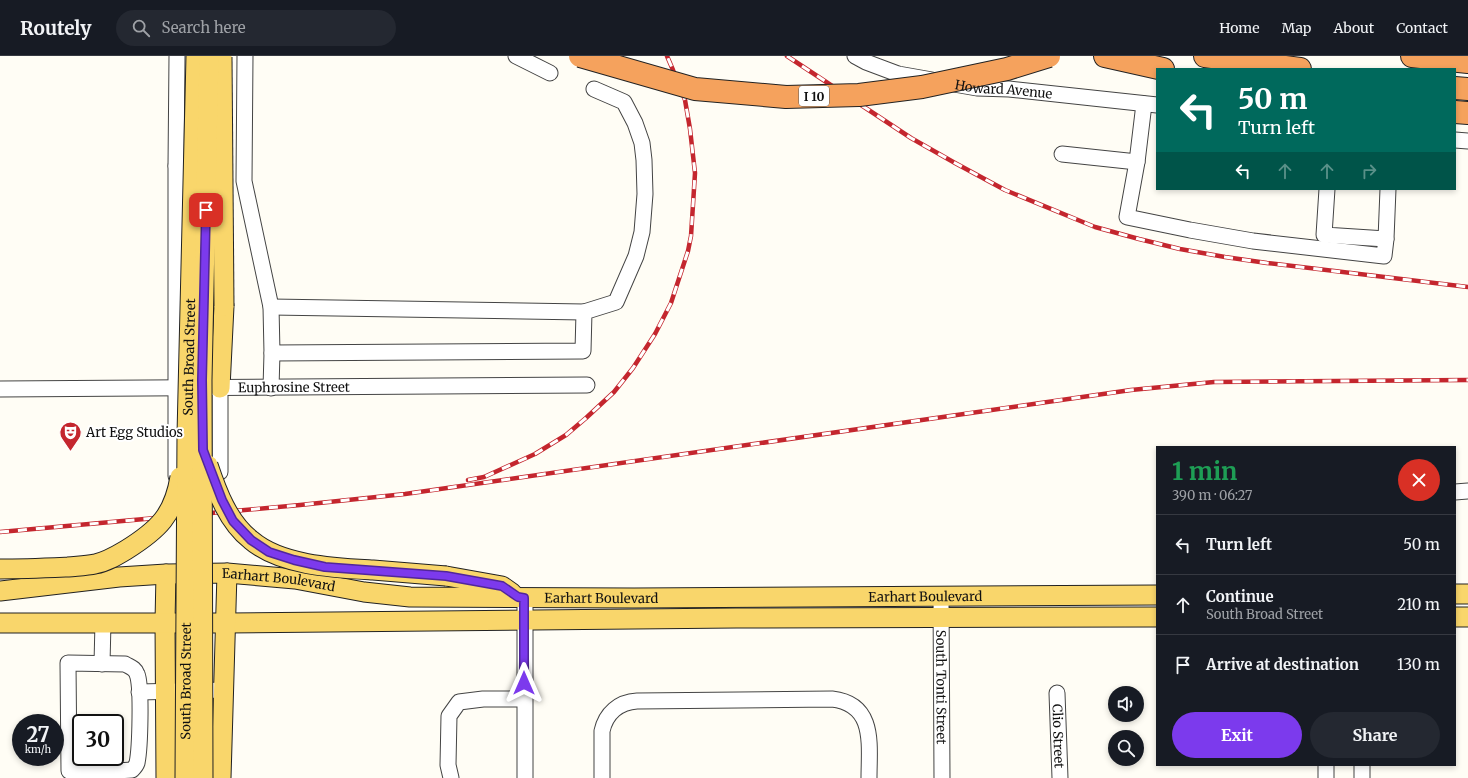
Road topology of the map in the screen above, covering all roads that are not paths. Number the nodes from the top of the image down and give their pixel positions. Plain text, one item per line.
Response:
1 (177, 56) edge
2 (196, 56) edge
3 (202, 56) edge
4 (210, 56) edge
5 (222, 56) edge
6 (245, 56) edge
7 (516, 56) edge
8 (580, 56) edge
9 (855, 56) edge
10 (1049, 56) edge
11 (1105, 56) edge
12 (1205, 56) edge
13 (1412, 56) edge
14 (1468, 62) edge
15 (1159, 68) edge
16 (1293, 68) edge
17 (550, 73) dead end
18 (1456, 88) edge
19 (594, 89) dead end
20 (1468, 89) edge
21 (1151, 105) edge
22 (1456, 112) edge
23 (1468, 113) edge
24 (1456, 140) edge
25 (1468, 141) edge
26 (1062, 154) dead end
27 (1138, 162) junction
28 (176, 166) junction
29 (200, 166) junction
30 (244, 181) junction
31 (1327, 190) edge
32 (1388, 190) edge
33 (1386, 239) junction
34 (271, 307) junction
35 (584, 312) junction
36 (272, 353) junction
37 (587, 386) dead end
38 (177, 388) junction
39 (194, 388) junction
40 (220, 388) junction
41 (271, 388) junction
42 (0, 389) edge
43 (187, 434) junction
44 (203, 450) junction
45 (194, 475) junction
46 (1468, 490) edge
47 (1456, 492) edge
48 (0, 569) edge
49 (227, 573) junction
50 (166, 574) junction
51 (0, 591) edge
52 (1456, 594) edge
53 (1468, 594) edge
54 (1149, 595) edge
55 (941, 596) junction
56 (521, 597) junction
57 (737, 597) junction
58 (1149, 617) edge
59 (1456, 617) edge
60 (1468, 617) edge
61 (736, 618) junction
62 (941, 618) junction
63 (524, 620) junction
64 (103, 622) junction
65 (164, 622) junction
66 (0, 623) edge
67 (227, 623) junction
68 (102, 664) junction
69 (225, 690) junction
70 (139, 692) junction
71 (165, 692) junction
72 (1057, 693) dead end
73 (524, 699) junction
74 (1326, 766) edge
75 (1362, 766) edge
76 (102, 775) edge
77 (166, 778) edge
78 (185, 778) edge
79 (203, 778) edge
80 (221, 778) edge
81 (451, 778) edge
82 (525, 778) edge
83 (602, 778) edge
84 (869, 778) edge
85 (942, 778) edge
86 (1060, 778) edge
87 (1326, 778) edge
88 (1362, 778) edge

1 - 28 street
2 - 43 main road, South Broad Street, bridge
3 - 29 street
4 - 44 main road, South Broad Street, bridge
5 - 40 main road, bridge
6 - 30 street
7 - 17 street
8 - 10 highway, I 10, bridge
9 - 21 street, Howard Avenue
11 - 15 highway
12 - 16 highway
13 - 14 highway
18 - 20 highway
19 - 35 street
21 - 27 street
22 - 23 highway
24 - 25 street
26 - 27 street
27 - 33 street
28 - 29 street
28 - 38 street
29 - 30 street
29 - 39 street
30 - 34 street
31 - 33 street
32 - 33 street
34 - 35 street
34 - 36 street
35 - 36 street
36 - 41 street
37 - 41 street, Euphrosine Street
38 - 39 street, Euphrosine Street
38 - 42 street, Euphrosine Street
38 - 45 street
39 - 40 street, Euphrosine Street
39 - 45 street
40 - 41 street, Euphrosine Street
40 - 45 street
43 - 48 main road, bridge
43 - 78 main road, South Broad Street, bridge
44 - 56 main road, bridge
44 - 79 main road, South Broad Street, bridge
46 - 47 street
49 - 50 main road, Earhart Boulevard
49 - 56 main road, Earhart Boulevard
49 - 67 main road
50 - 51 main road, Earhart Boulevard
50 - 65 main road
52 - 53 main road
54 - 55 main road, Earhart Boulevard
54 - 58 main road
55 - 57 main road, Earhart Boulevard
55 - 62 street, South Tonti Street
56 - 57 main road, Earhart Boulevard
56 - 63 street
57 - 61 main road
58 - 62 main road, Earhart Boulevard
59 - 60 main road
61 - 62 main road, Earhart Boulevard
61 - 63 main road, Earhart Boulevard
62 - 85 street, South Tonti Street
63 - 67 main road, Earhart Boulevard
63 - 73 street
64 - 65 main road, Earhart Boulevard
64 - 66 main road, Earhart Boulevard
64 - 68 street
65 - 67 main road, Earhart Boulevard
65 - 71 main road
67 - 69 main road
68 - 70 street
68 - 76 street
69 - 71 street
69 - 80 main road
70 - 71 street
70 - 76 street
71 - 77 main road
72 - 86 street, Clio Street
73 - 81 street
73 - 82 street
74 - 87 street
75 - 88 street
83 - 84 street

